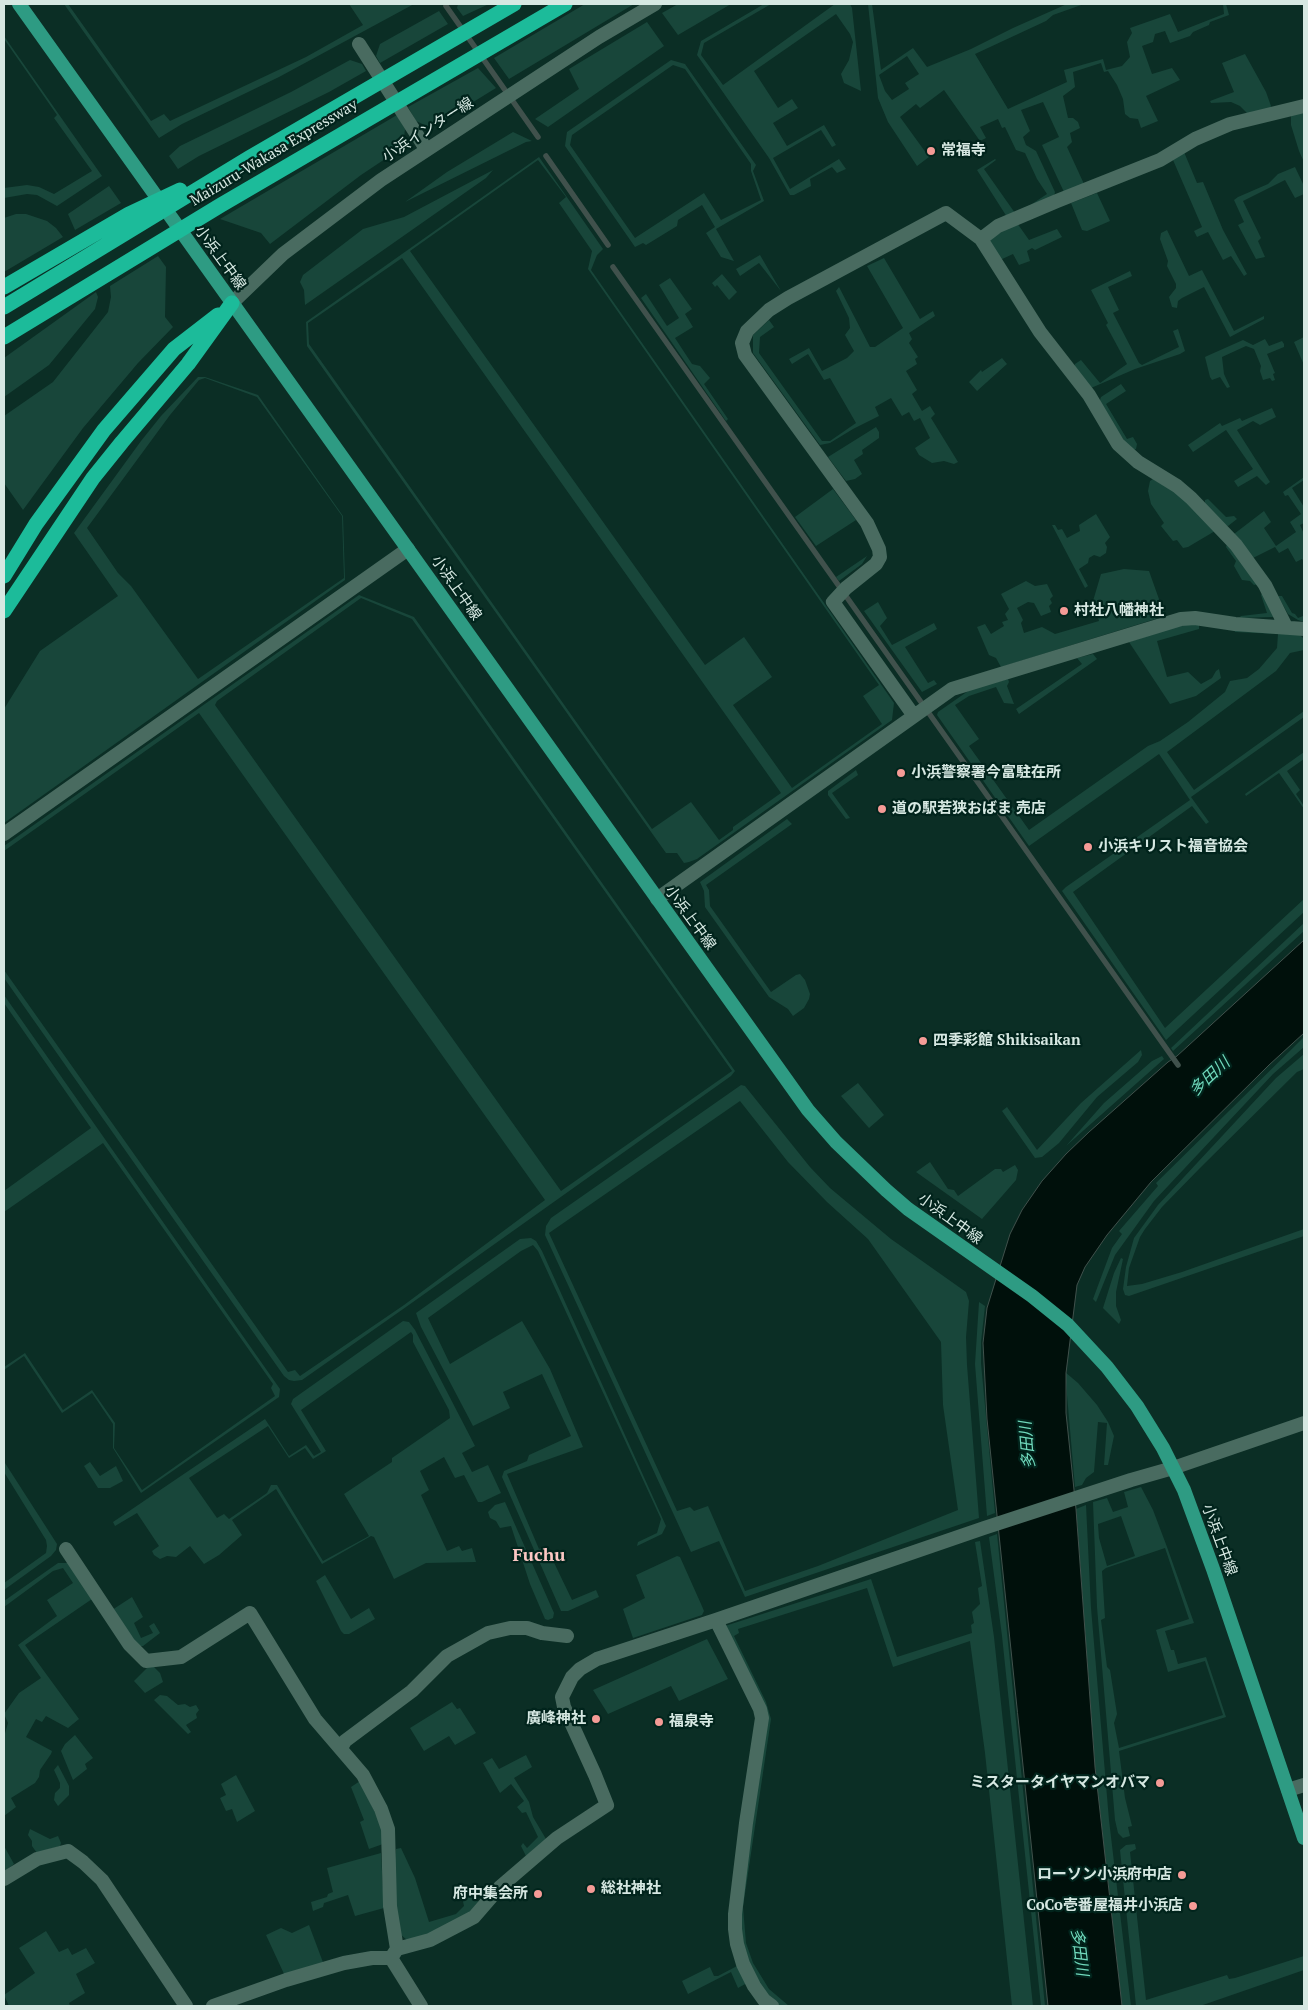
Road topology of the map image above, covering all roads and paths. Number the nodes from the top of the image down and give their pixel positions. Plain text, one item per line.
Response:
1 (19, 4) edge
2 (514, 4) edge
3 (565, 4) edge
4 (655, 4) edge
5 (359, 44) dead end
6 (1304, 106) edge
7 (426, 149) junction
8 (249, 158) junction
9 (981, 239) junction
10 (4, 287) edge
11 (232, 303) junction
12 (4, 306) edge
13 (4, 338) edge
14 (408, 549) junction
15 (4, 576) edge
16 (4, 611) edge
17 (1286, 627) junction
18 (1304, 629) edge
19 (921, 711) junction
20 (4, 834) edge
21 (657, 899) junction
22 (1304, 1423) edge
23 (1173, 1468) junction
24 (66, 1549) dead end
25 (716, 1620) junction
26 (567, 1636) dead end
27 (341, 1748) junction
28 (1304, 1785) edge
29 (1288, 1790) junction
30 (1304, 1838) edge
31 (4, 1879) edge
32 (394, 1954) junction
33 (186, 2006) edge
34 (213, 2006) edge
35 (421, 2006) edge
36 (772, 2006) edge

1 - 11 main road, 小浜上中線
2 - 8 highway, Maizuru-Wakasa Expressway
3 - 13 highway, Maizuru-Wakasa Expressway
4 - 7 street, 小浜インター線
5 - 7 street
6 - 9 street
7 - 11 street, 小浜インター線
8 - 10 highway
8 - 12 highway, Maizuru-Wakasa Expressway
9 - 17 street
9 - 19 street
11 - 14 main road, 小浜上中線
11 - 15 highway
11 - 16 highway
14 - 20 street
14 - 21 main road, 小浜上中線
17 - 18 street
17 - 19 street
19 - 21 street
21 - 23 main road, 小浜上中線
22 - 23 street
23 - 25 street
23 - 29 main road, 小浜上中線
24 - 27 street
25 - 32 street
25 - 36 street
26 - 27 street
27 - 32 street
28 - 29 street
29 - 30 main road, 小浜上中線
31 - 33 street
32 - 34 street
32 - 35 street

